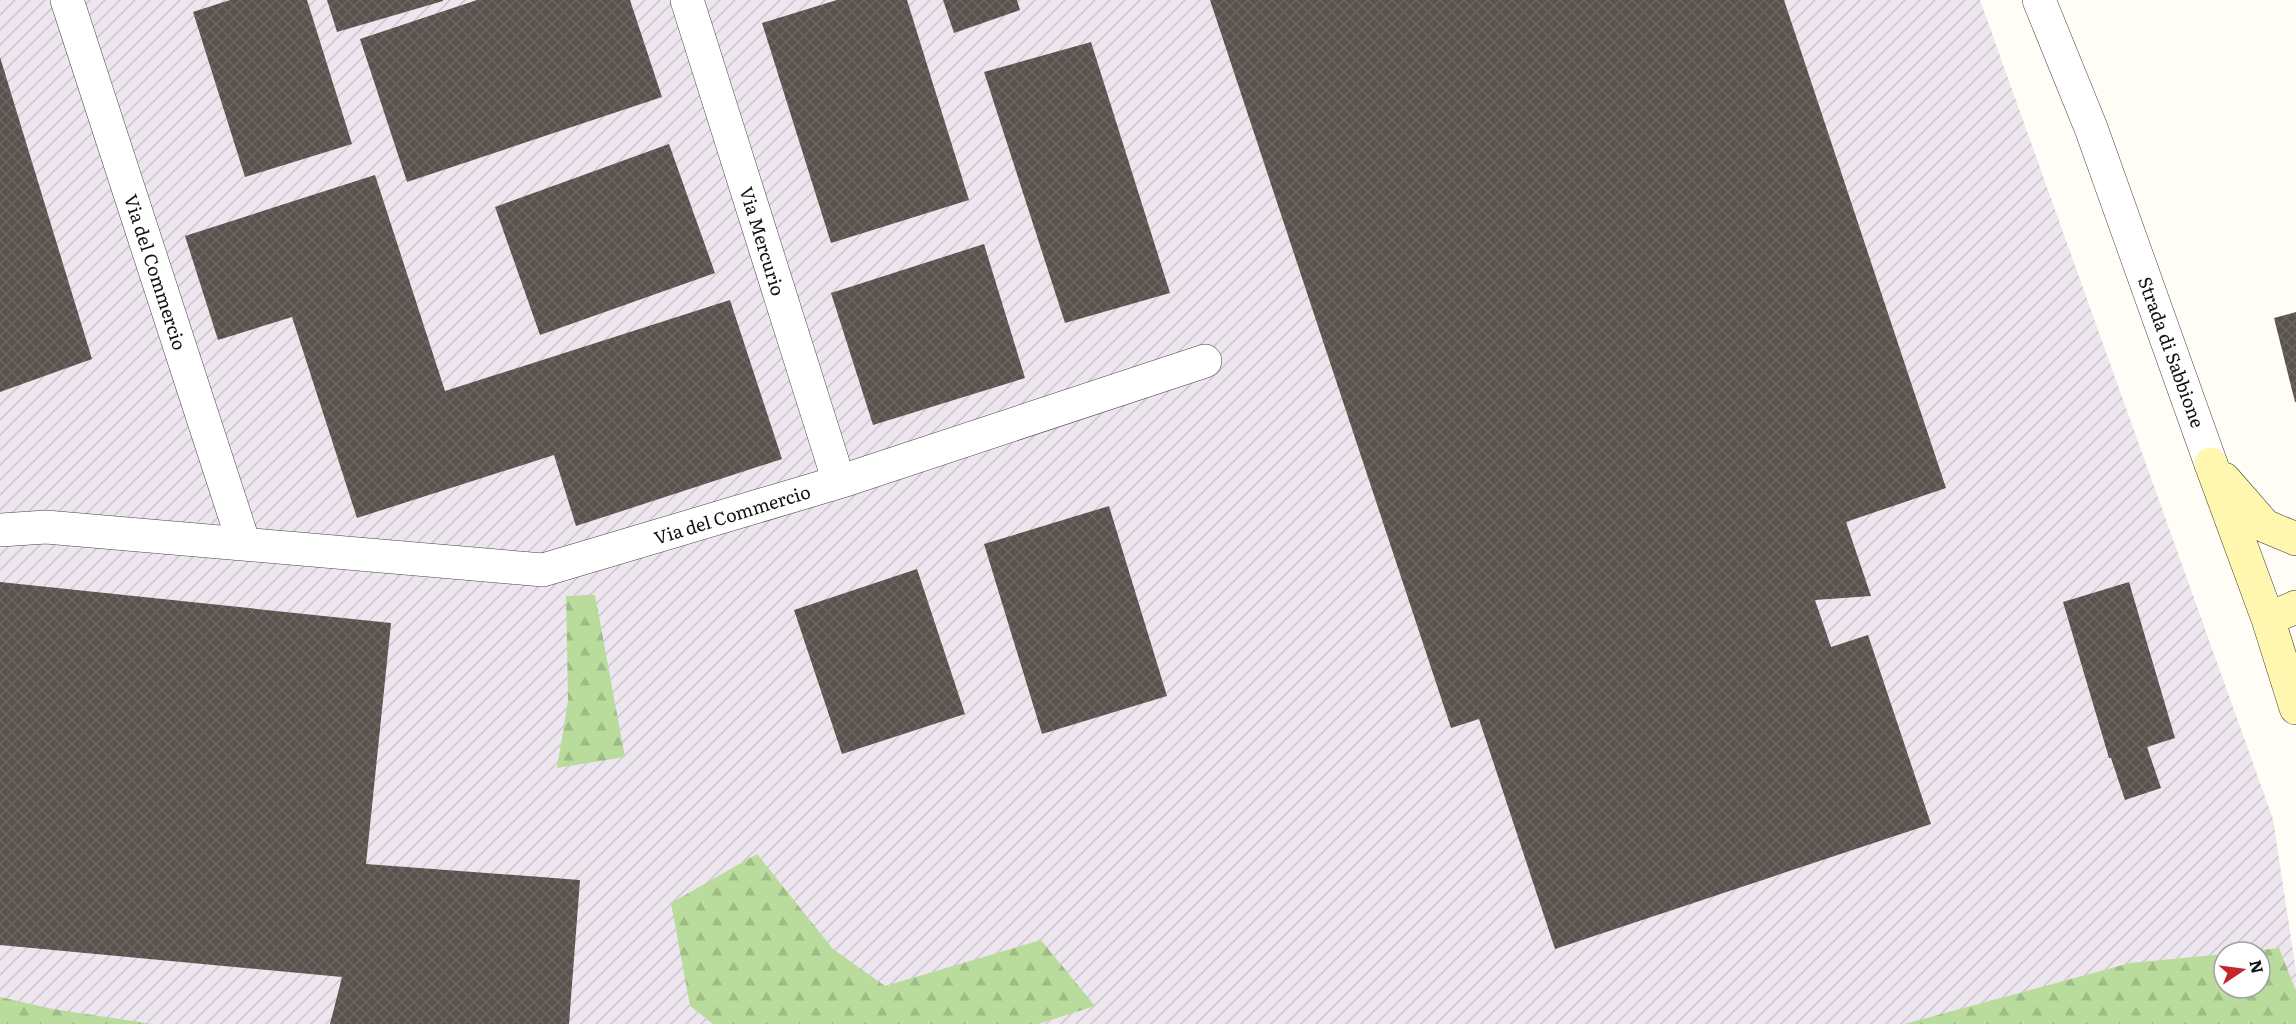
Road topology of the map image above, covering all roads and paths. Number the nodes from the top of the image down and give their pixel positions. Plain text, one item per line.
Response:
1 (67, 0) edge
2 (687, 0) edge
3 (2039, 0) edge
4 (1204, 361) dead end
5 (2211, 464) junction
6 (839, 482) junction
7 (0, 530) edge
8 (2296, 539) edge
9 (244, 544) junction
10 (2282, 613) edge
11 (2296, 708) edge

1 - 9 street, Via del Commercio
2 - 6 street, Via Mercurio
3 - 5 street, Strada di Sabbione
4 - 6 street, Via del Commercio
5 - 8 main road
5 - 10 main road, Strada di Sabbione
6 - 9 street, Via del Commercio
7 - 9 street, Via del Commercio
10 - 11 main road, Strada di Sabbione

